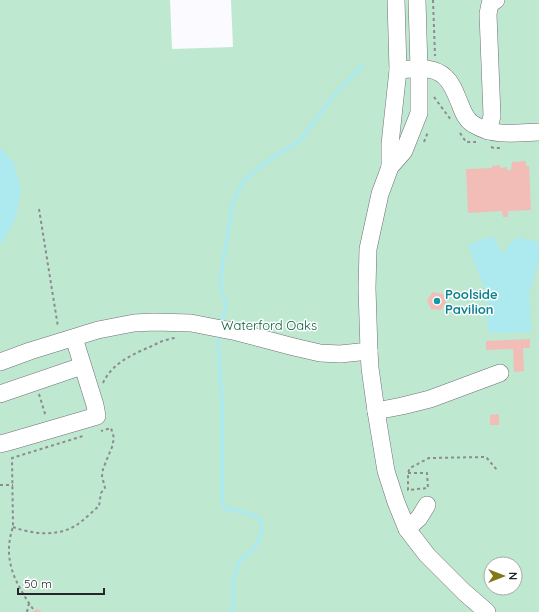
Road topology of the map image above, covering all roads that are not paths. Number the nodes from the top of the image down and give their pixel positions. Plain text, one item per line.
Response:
1 (396, 0) edge
2 (417, 0) edge
3 (496, 0) edge
4 (398, 70) junction
5 (427, 70) junction
6 (488, 131) junction
7 (539, 132) edge
8 (390, 167) junction
9 (67, 340) junction
10 (369, 352) junction
11 (0, 362) edge
12 (82, 366) junction
13 (500, 373) dead end
14 (0, 394) edge
15 (376, 411) junction
16 (0, 444) edge
17 (427, 505) dead end
18 (407, 529) junction
19 (487, 612) edge

1 - 4 street
2 - 5 street
3 - 6 street
4 - 5 street
4 - 8 street
5 - 6 street
5 - 8 street
6 - 7 street
8 - 10 street
9 - 10 street
9 - 11 street
9 - 12 street
10 - 15 street
12 - 14 street
12 - 16 street
13 - 15 street
15 - 18 street
17 - 18 street
18 - 19 street

